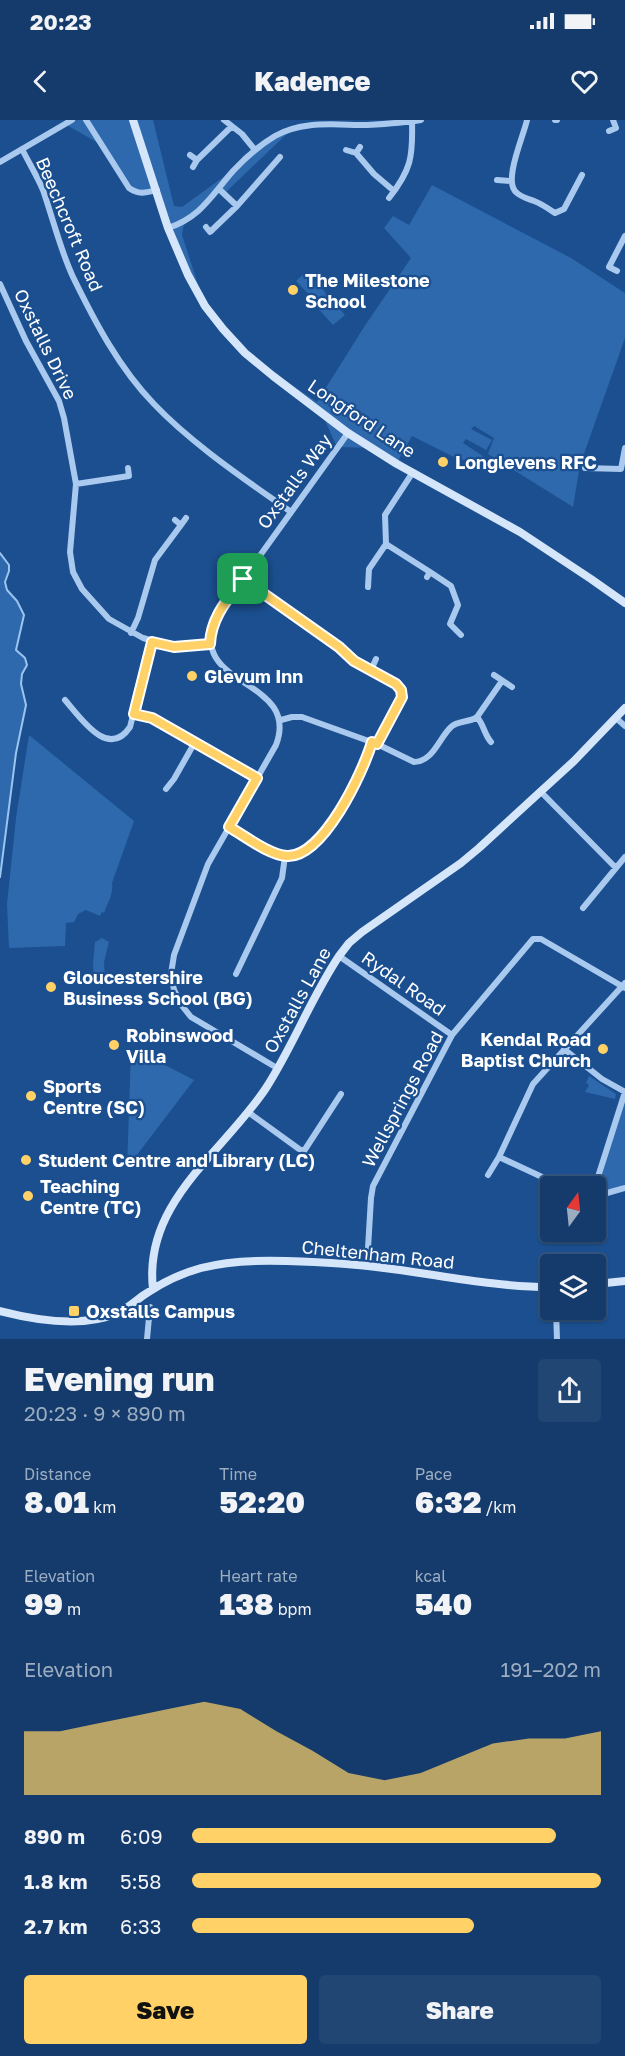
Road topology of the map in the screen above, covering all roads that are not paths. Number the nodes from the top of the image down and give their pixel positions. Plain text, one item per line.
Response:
1 (72, 120) edge
2 (86, 120) edge
3 (133, 120) edge
4 (224, 120) edge
5 (421, 120) edge
6 (527, 120) edge
7 (613, 120) edge
8 (365, 122) edge
9 (412, 122) junction
10 (293, 124) edge
11 (231, 127) junction
12 (609, 131) dead end
13 (22, 149) junction
14 (255, 150) junction
15 (346, 150) dead end
16 (189, 155) dead end
17 (280, 158) dead end
18 (0, 162) edge
19 (577, 177) dead end
20 (497, 180) dead end
21 (511, 181) junction
22 (219, 189) junction
23 (157, 190) junction
24 (394, 191) junction
25 (389, 198) dead end
26 (237, 206) junction
27 (168, 228) junction
28 (210, 232) dead end
29 (625, 236) edge
30 (617, 271) dead end
31 (0, 284) edge
32 (348, 433) junction
33 (625, 448) edge
34 (128, 468) dead end
35 (585, 468) dead end
36 (623, 469) edge
37 (413, 472) junction
38 (76, 484) junction
39 (291, 512) junction
40 (186, 518) dead end
41 (175, 520) dead end
42 (182, 525) junction
43 (386, 544) junction
44 (243, 579) junction
45 (368, 587) dead end
46 (625, 603) edge
47 (131, 633) junction
48 (461, 635) dead end
49 (152, 642) junction
50 (210, 644) junction
51 (376, 659) dead end
52 (371, 670) junction
53 (494, 675) dead end
54 (502, 681) junction
55 (512, 687) dead end
56 (65, 700) dead end
57 (70, 705) junction
58 (625, 708) edge
59 (63, 711) dead end
60 (134, 714) junction
61 (477, 717) junction
62 (616, 718) junction
63 (281, 720) junction
64 (625, 726) edge
65 (195, 742) junction
66 (374, 743) junction
67 (491, 743) dead end
68 (257, 778) junction
69 (166, 789) dead end
70 (541, 792) junction
71 (229, 827) junction
72 (285, 856) junction
73 (625, 857) edge
74 (616, 868) junction
75 (581, 896) dead end
76 (587, 901) junction
77 (583, 908) dead end
78 (339, 956) junction
79 (236, 974) dead end
80 (624, 986) edge
81 (452, 1035) junction
82 (564, 1049) junction
83 (277, 1068) junction
84 (625, 1092) edge
85 (341, 1094) dead end
86 (336, 1103) junction
87 (343, 1107) dead end
88 (248, 1112) junction
89 (304, 1150) junction
90 (310, 1157) dead end
91 (499, 1157) junction
92 (488, 1175) dead end
93 (540, 1176) edge
94 (598, 1176) edge
95 (625, 1188) edge
96 (606, 1193) edge
97 (367, 1265) junction
98 (625, 1281) edge
99 (606, 1283) edge
100 (540, 1287) edge
101 (153, 1289) junction
102 (150, 1307) dead end
103 (0, 1311) edge
104 (556, 1320) edge
105 (147, 1339) edge
106 (556, 1339) edge

1 - 13 street
2 - 23 street
3 - 23 street, Longford Lane
4 - 11 street
5 - 9 street
6 - 21 street
7 - 12 street
8 - 9 street
8 - 10 street
9 - 24 street
10 - 14 street
11 - 14 street
11 - 16 street
13 - 18 street
13 - 39 street, Beechcroft Road
14 - 22 street
15 - 24 street
17 - 26 street
19 - 21 street
20 - 21 street
22 - 26 street
22 - 27 street
23 - 27 street, Longford Lane
24 - 25 street
26 - 28 street
27 - 32 street, Longford Lane
29 - 30 street
31 - 38 street, Oxstalls Drive
32 - 37 street, Longford Lane
32 - 39 street, Oxstalls Way
33 - 36 street
34 - 38 street
35 - 36 street
37 - 43 street
37 - 46 street, Longford Lane
38 - 47 street, Oxstalls Drive
39 - 44 street, Oxstalls Way
40 - 42 street
41 - 42 street
42 - 47 street
43 - 45 street
43 - 48 street
44 - 50 street, Oxstalls Way
44 - 52 street
47 - 49 street, Oxstalls Drive
49 - 50 street, Oxstalls Drive
49 - 60 street
50 - 63 street
51 - 52 street
52 - 66 street
53 - 54 street
54 - 55 street
54 - 61 street
56 - 57 street
57 - 59 street
57 - 60 street
58 - 62 street, Oxstalls Lane
60 - 65 street
61 - 66 street
61 - 67 street
62 - 64 street
62 - 70 street, Oxstalls Lane
63 - 66 street
63 - 68 street
65 - 68 street
65 - 69 street
66 - 72 street
68 - 71 street
70 - 74 street
70 - 78 street, Oxstalls Lane
71 - 72 street
71 - 83 street
72 - 79 street
73 - 74 street
74 - 76 street
75 - 76 street
76 - 77 street
78 - 81 street, Rydal Road
78 - 83 street, Oxstalls Lane
80 - 81 street, Wellsprings Road
80 - 82 street
81 - 97 street, Wellsprings Road
82 - 84 street
82 - 91 street
83 - 88 street, Oxstalls Lane
84 - 94 street
85 - 86 street
86 - 87 street
86 - 89 street
88 - 89 street
88 - 101 street, Oxstalls Lane
89 - 90 street
91 - 92 street
91 - 93 street
95 - 96 street
97 - 100 street, Cheltenham Road
97 - 101 street, Cheltenham Road
98 - 99 street
101 - 103 street, Cheltenham Road
102 - 105 street
104 - 106 street

